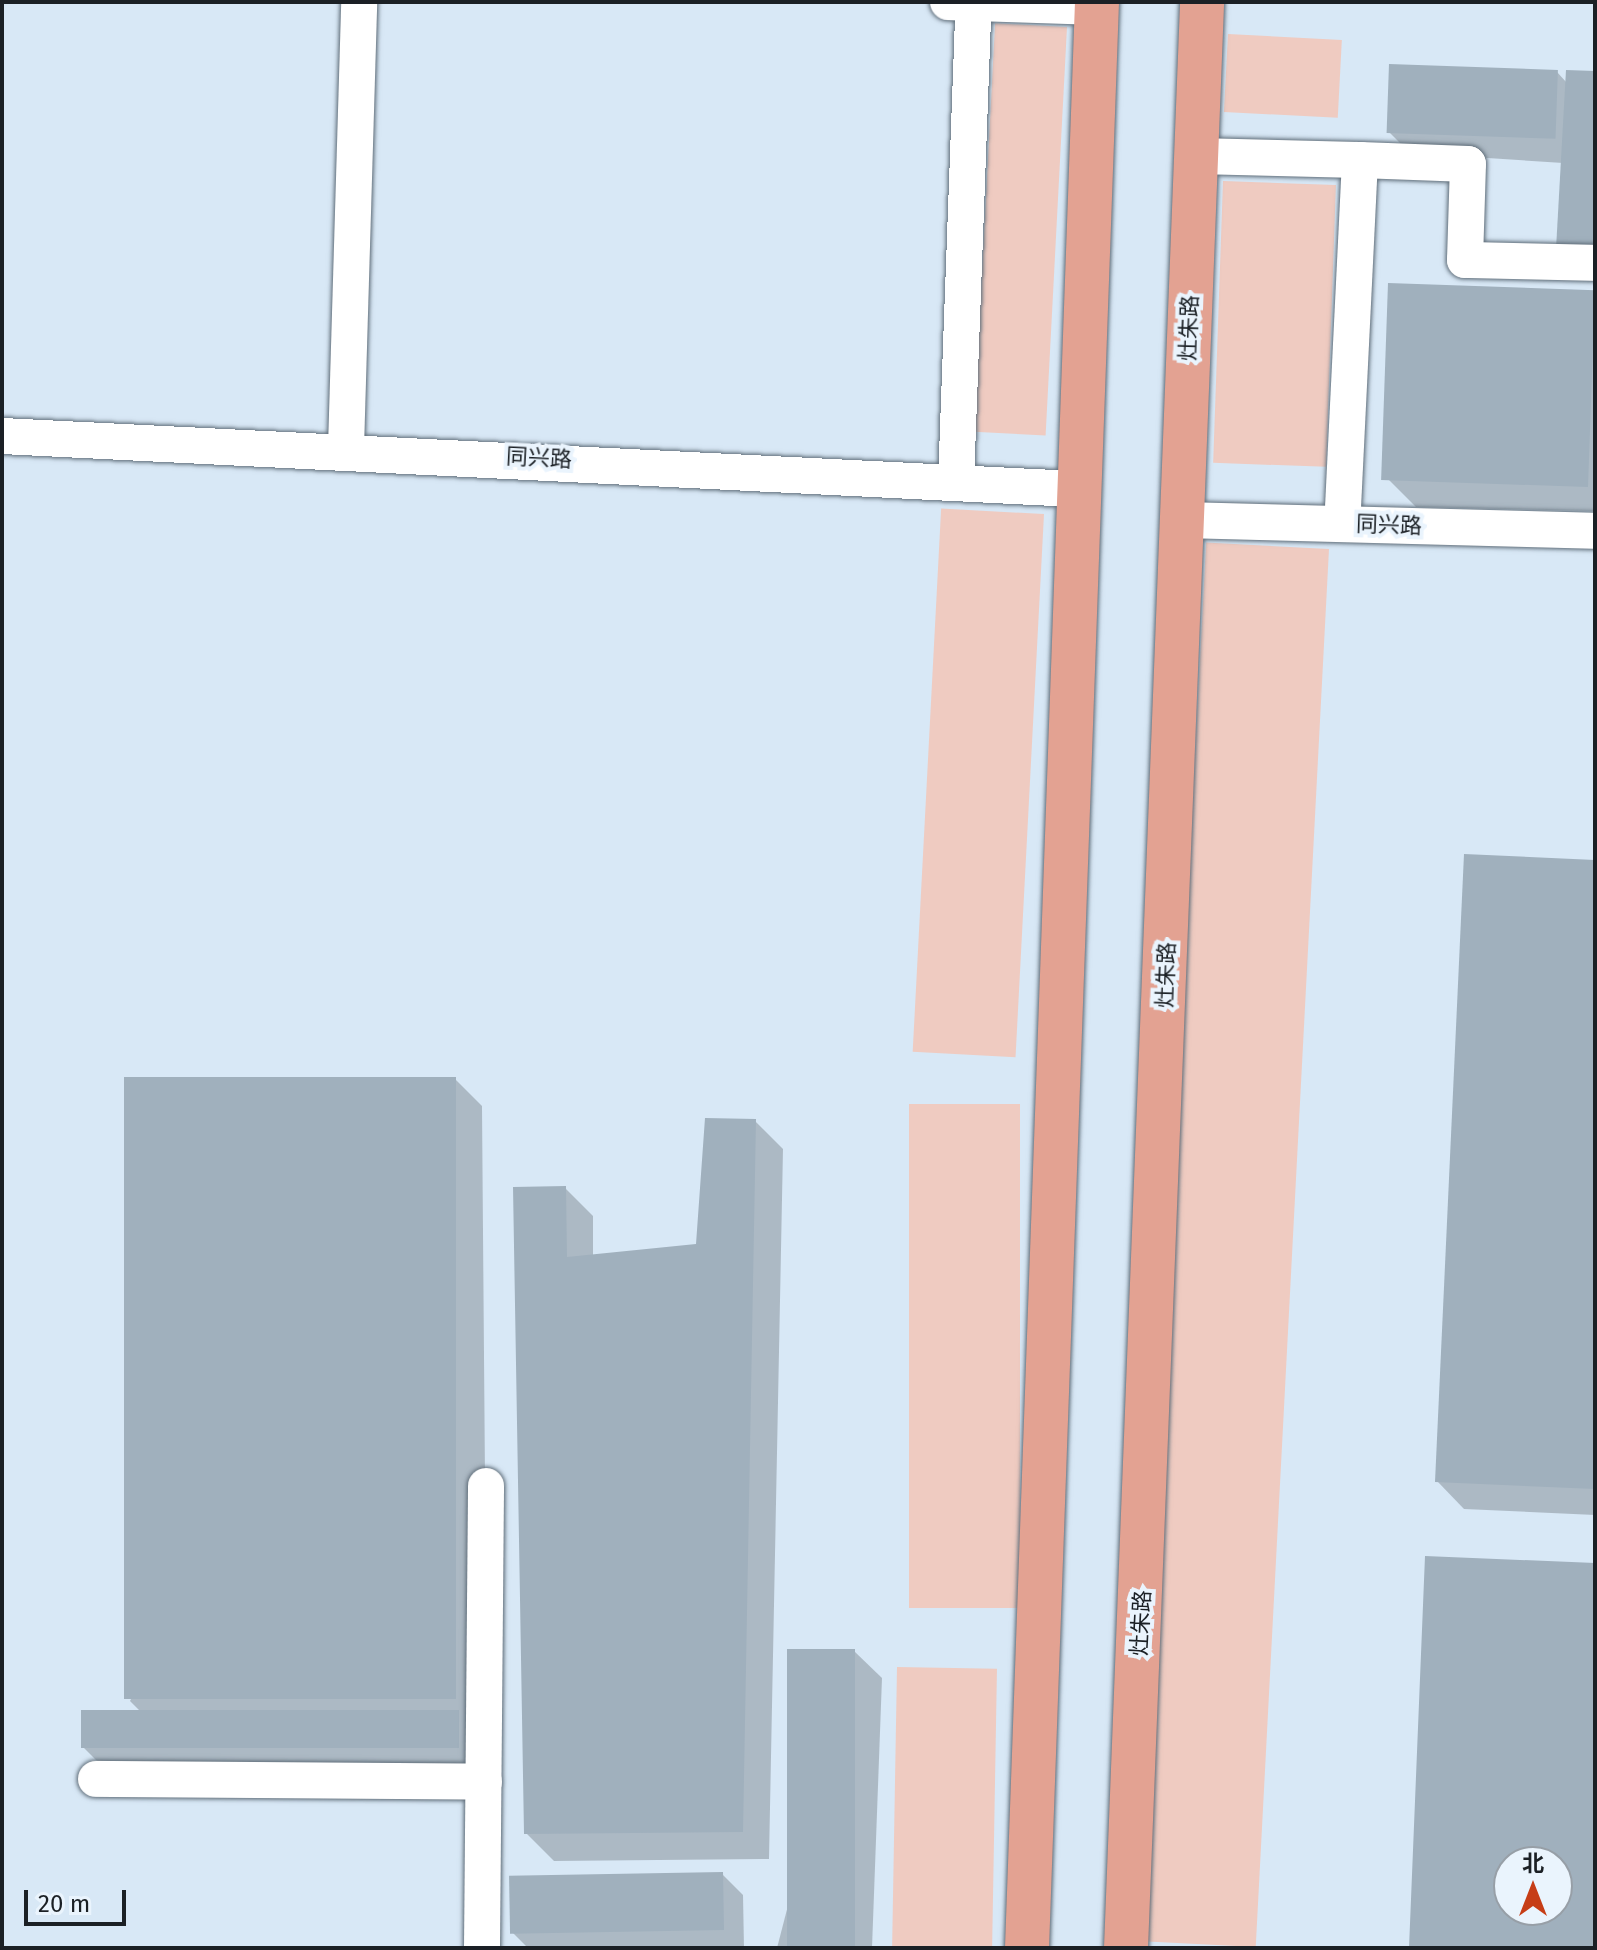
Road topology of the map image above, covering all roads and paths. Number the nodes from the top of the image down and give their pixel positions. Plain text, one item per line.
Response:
1 (359, 2) edge
2 (948, 2) edge
3 (974, 2) edge
4 (1202, 2) edge
5 (1096, 4) edge
6 (1195, 156) junction
7 (1360, 160) junction
8 (1595, 263) edge
9 (2, 436) edge
10 (346, 448) junction
11 (956, 482) junction
12 (1075, 489) junction
13 (1182, 520) junction
14 (1342, 523) junction
15 (1595, 531) edge
16 (486, 1486) dead end
17 (96, 1779) dead end
18 (484, 1782) junction
19 (482, 1948) edge
20 (1027, 1948) edge
21 (1126, 1948) edge

1 - 10 street
2 - 3 street
3 - 5 street
3 - 11 street
4 - 6 main road, 灶朱路
5 - 12 main road
6 - 7 street
6 - 13 main road, 灶朱路
7 - 8 street
7 - 14 street
9 - 10 street, 同兴路
10 - 11 street, 同兴路
11 - 12 street, 同兴路
12 - 20 main road
13 - 14 street, 同兴路
13 - 21 main road, 灶朱路
14 - 15 street, 同兴路
16 - 18 street
17 - 18 street
18 - 19 street

